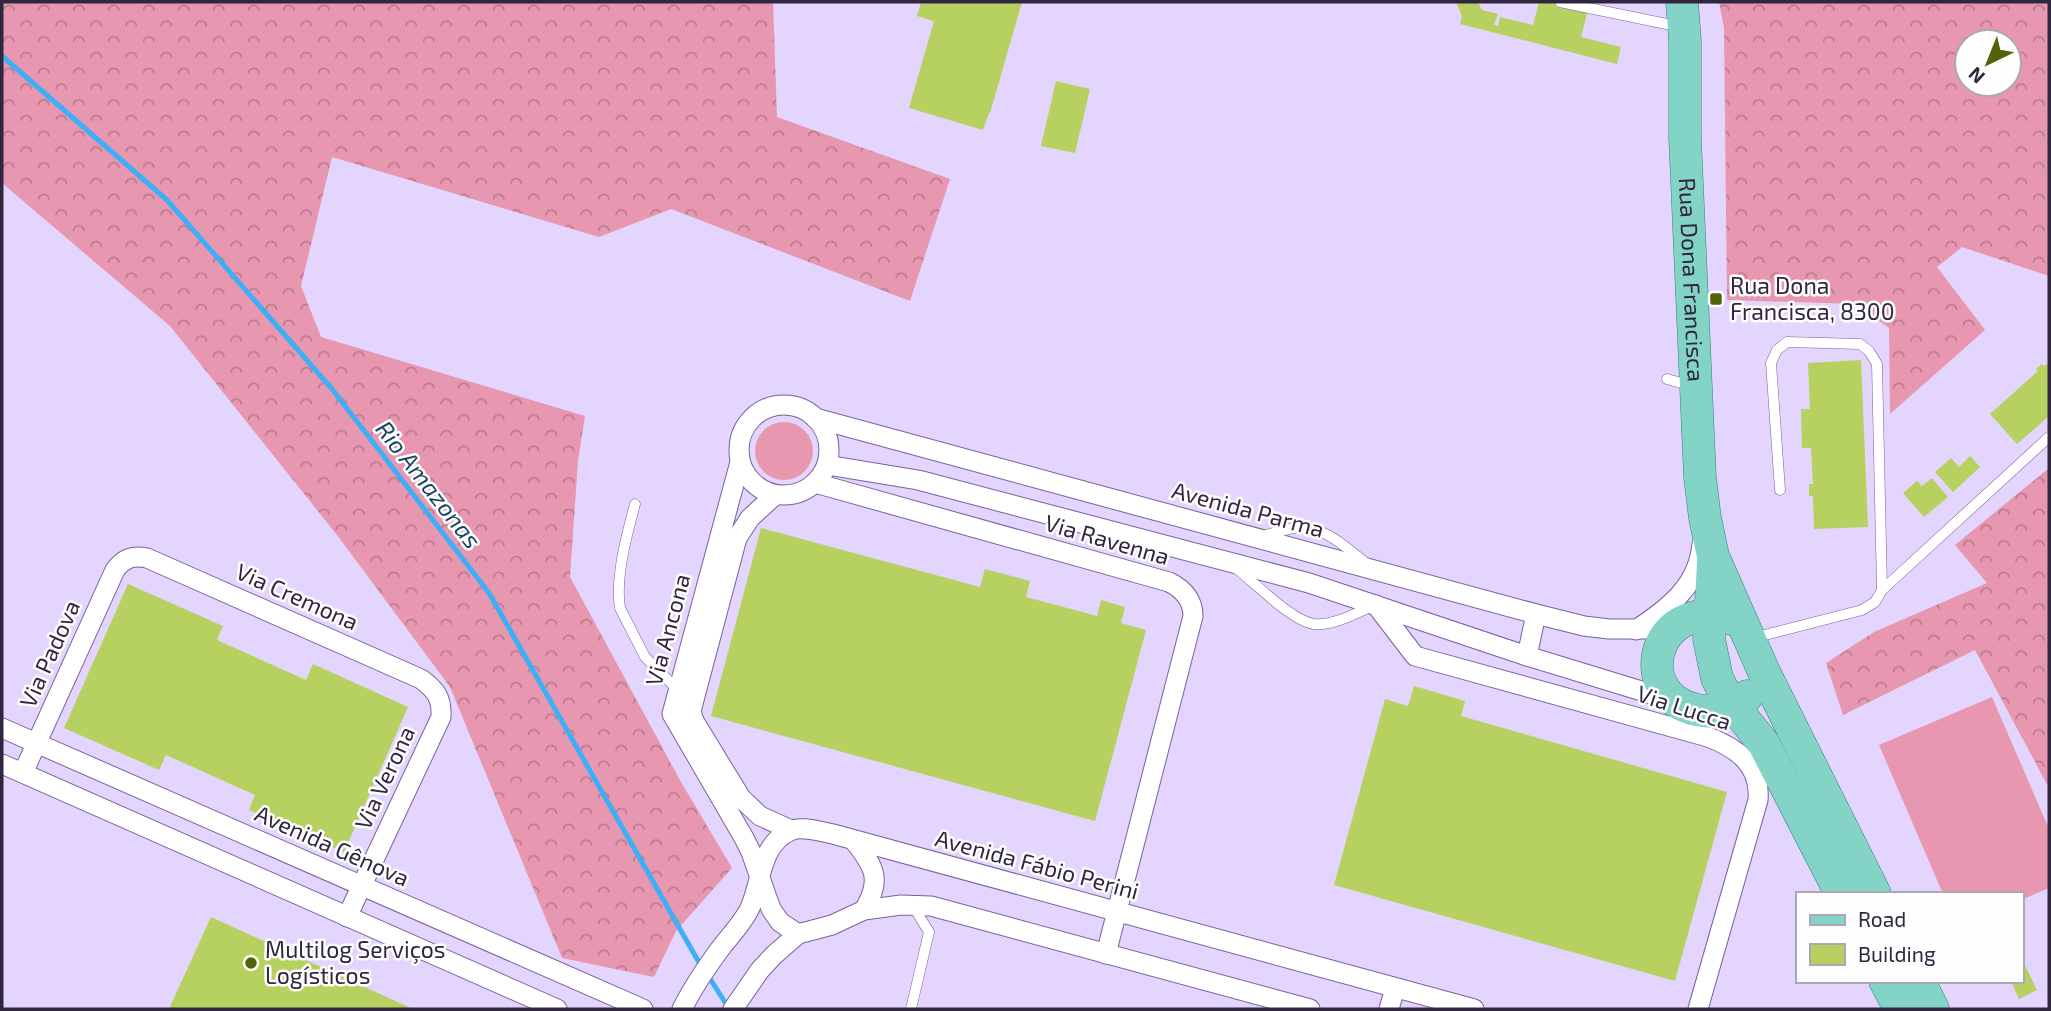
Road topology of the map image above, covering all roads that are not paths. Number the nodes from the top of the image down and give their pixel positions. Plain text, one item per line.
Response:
1 (1560, 2) edge
2 (1684, 15) edge
3 (816, 418) junction
4 (2049, 437) edge
5 (740, 462) junction
6 (827, 465) junction
7 (815, 483) junction
8 (1780, 490) dead end
9 (775, 495) junction
10 (635, 503) dead end
11 (1705, 518) junction
12 (1713, 556) junction
13 (128, 558) joint
14 (1228, 562) junction
15 (1374, 570) junction
16 (1882, 590) junction
17 (1376, 605) junction
18 (1536, 614) junction
19 (1709, 615) junction
20 (1670, 629) junction
21 (1635, 631) junction
22 (1746, 631) junction
23 (1527, 656) junction
24 (1765, 672) junction
25 (677, 689) junction
26 (439, 696) joint
27 (1671, 699) junction
28 (1735, 709) junction
29 (2, 727) edge
30 (37, 743) junction
31 (2, 764) edge
32 (23, 774) junction
33 (791, 830) junction
34 (854, 841) junction
35 (760, 876) junction
36 (362, 886) junction
37 (1840, 892) edge
38 (1874, 892) edge
39 (913, 905) junction
40 (864, 910) junction
41 (1117, 912) junction
42 (347, 916) junction
43 (798, 934) junction
44 (1106, 954) junction
45 (1920, 983) edge
46 (1395, 988) junction
47 (735, 1006) edge
48 (558, 1009) edge
49 (643, 1009) edge
50 (682, 1009) edge
51 (911, 1009) edge
52 (1310, 1009) edge
53 (1389, 1009) edge
54 (1475, 1009) edge
55 (1698, 1009) edge
56 (1933, 1009) edge

1 - 2 lane
2 - 11 main road, Rua Dona Francisca
3 - 5 street
3 - 6 street
3 - 15 street, Avenida Parma
4 - 16 lane
5 - 9 street
5 - 25 street, Via Ancona
6 - 7 street
6 - 14 street
7 - 9 street
7 - 41 street, Via Ravenna
8 - 16 lane
9 - 33 street, Via Ancona
10 - 25 lane
11 - 12 main road, Rua Dona Francisca
11 - 21 street
12 - 19 main road, Rua Dona Francisca
12 - 22 main road, Rua Dona Francisca
13 - 26 street, Via Cremona
13 - 30 street, Via Padova
14 - 17 street
14 - 17 lane
15 - 17 street
15 - 18 street, Avenida Parma
16 - 22 lane
17 - 23 street
17 - 55 street, Via Lucca
18 - 21 street, Avenida Parma
18 - 23 street
19 - 20 main road
19 - 22 main road
19 - 28 main road, Rua Dona Francisca
20 - 21 street, Avenida Parma
20 - 27 main road
22 - 24 main road, Rua Dona Francisca
23 - 27 street
24 - 28 main road
24 - 38 main road, Rua Dona Francisca
25 - 35 street, Via Ancona
26 - 36 street, Via Verona
27 - 28 main road
28 - 37 main road, Rua Dona Francisca
29 - 30 street, Avenida Gênova
30 - 32 street, Via Padova
30 - 36 street, Avenida Gênova
31 - 32 street
32 - 42 street
33 - 34 street, Avenida Fábio Perini
33 - 35 street
34 - 40 street
34 - 41 street, Avenida Fábio Perini
35 - 43 street
35 - 50 street
36 - 42 street, Via Verona
36 - 49 street, Avenida Gênova
39 - 40 street
39 - 44 street
39 - 51 lane
40 - 43 street
41 - 44 street, Via Ravenna
41 - 46 street, Avenida Fábio Perini
42 - 48 street
43 - 47 street
44 - 52 street
45 - 56 main road
46 - 53 street
46 - 54 street, Avenida Fábio Perini

